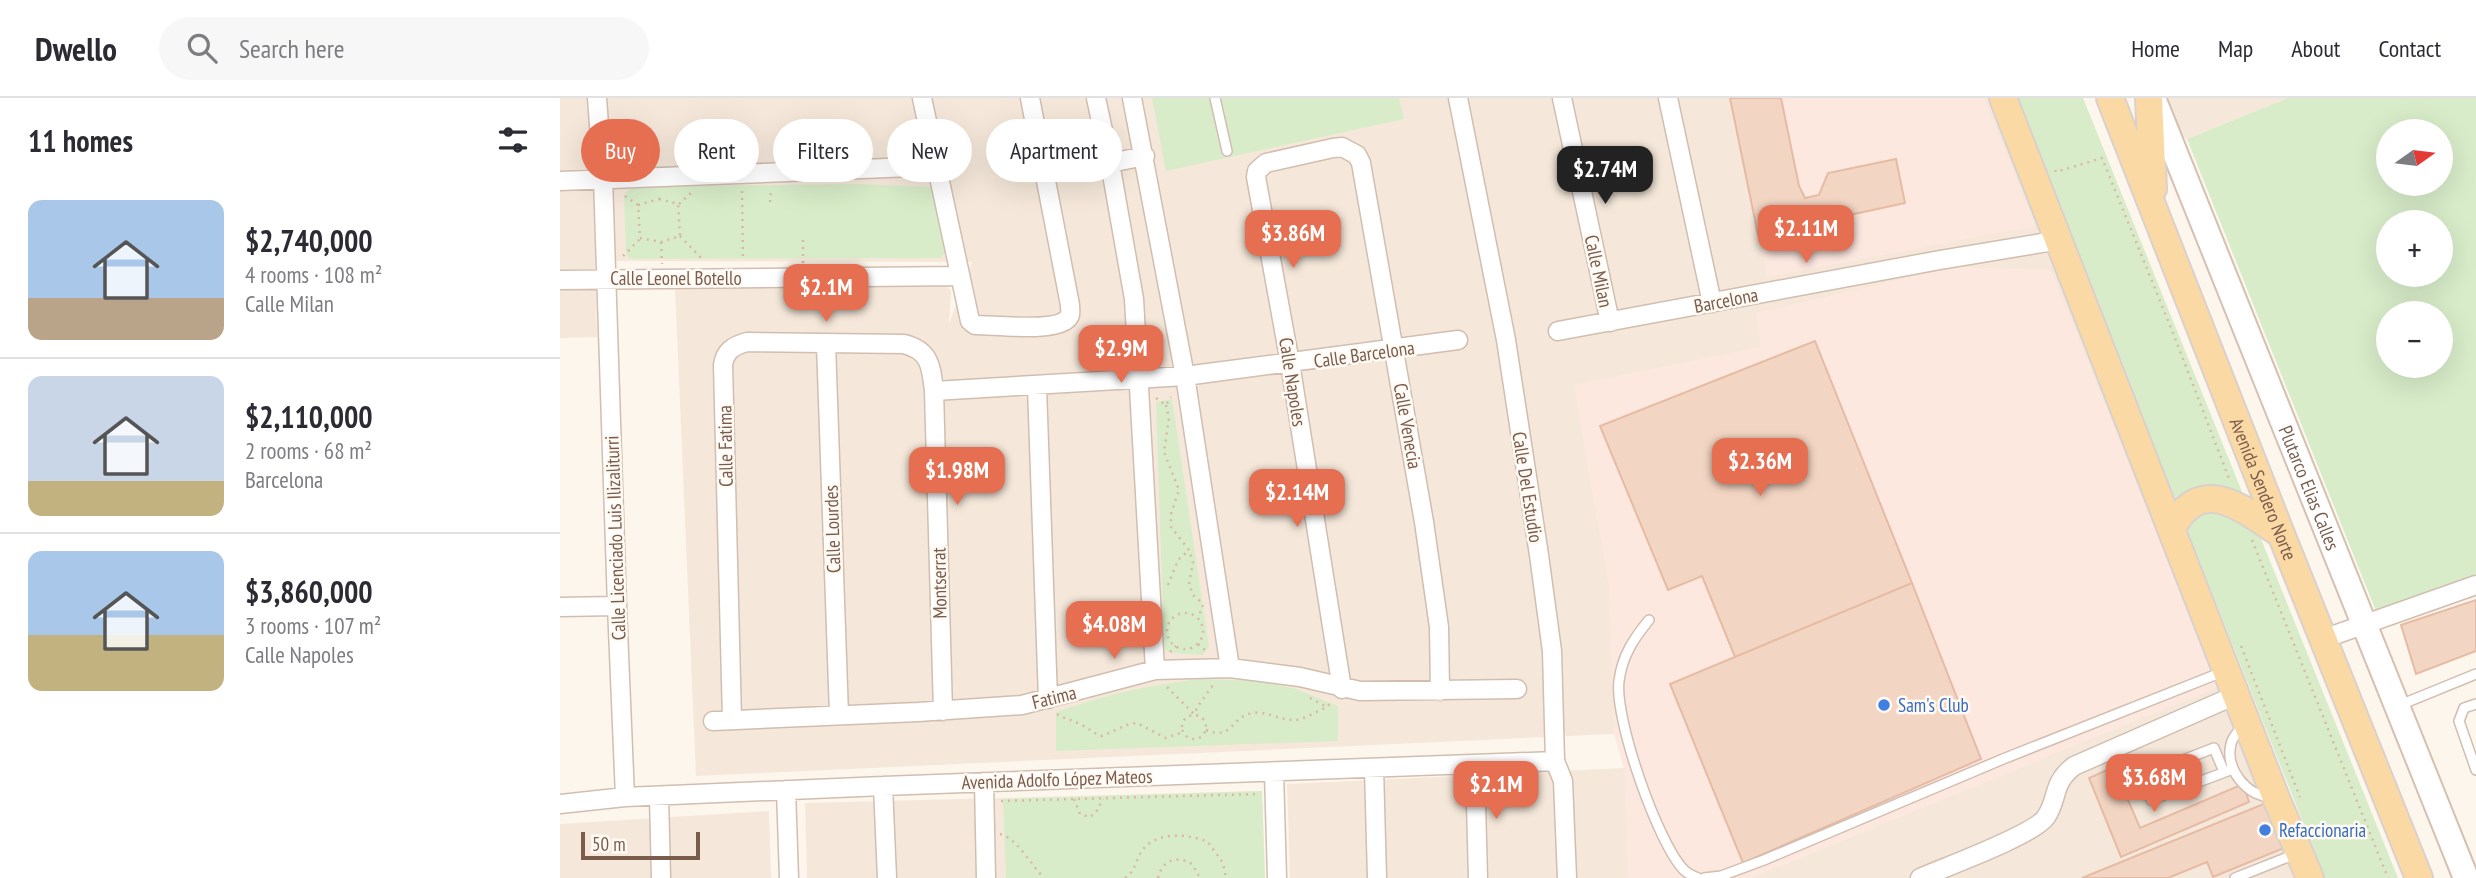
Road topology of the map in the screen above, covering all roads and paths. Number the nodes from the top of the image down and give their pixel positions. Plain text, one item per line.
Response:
1 (597, 98) edge
2 (922, 98) edge
3 (1030, 98) edge
4 (1096, 98) edge
5 (1132, 98) edge
6 (1215, 98) edge
7 (1458, 98) edge
8 (1562, 98) edge
9 (1668, 98) edge
10 (2003, 98) edge
11 (2110, 98) edge
12 (2151, 98) edge
13 (599, 119) edge
14 (927, 119) edge
15 (1101, 119) edge
16 (1227, 151) dead end
17 (1145, 156) junction
18 (2051, 160) dead end
19 (1122, 161) edge
20 (1266, 163) joint
21 (887, 168) edge
22 (660, 176) edge
23 (581, 180) edge
24 (771, 180) dead end
25 (560, 181) edge
26 (603, 182) edge
27 (741, 182) edge
28 (940, 182) edge
29 (1113, 182) edge
30 (619, 192) dead end
31 (771, 202) dead end
32 (638, 205) junction
33 (2154, 211) junction
34 (680, 236) junction
35 (803, 238) dead end
36 (640, 239) junction
37 (2060, 240) junction
38 (661, 242) junction
39 (620, 245) dead end
40 (620, 259) junction
41 (626, 263) dead end
42 (695, 263) dead end
43 (743, 263) dead end
44 (803, 263) dead end
45 (650, 264) dead end
46 (960, 276) junction
47 (607, 279) junction
48 (560, 280) edge
49 (1712, 303) junction
50 (1610, 322) junction
51 (1558, 331) dead end
52 (1458, 340) dead end
53 (825, 344) junction
54 (904, 344) joint
55 (1395, 350) junction
56 (1290, 363) junction
57 (1185, 376) junction
58 (1140, 381) junction
59 (1037, 387) junction
60 (934, 391) junction
61 (1159, 395) dead end
62 (1151, 400) dead end
63 (1166, 405) dead end
64 (2240, 508) junction
65 (2172, 527) junction
66 (2281, 534) junction
67 (1189, 550) junction
68 (2476, 585) edge
69 (1167, 589) dead end
70 (560, 607) edge
71 (617, 607) junction
72 (1166, 614) dead end
73 (1197, 617) junction
74 (1171, 620) junction
75 (1649, 620) dead end
76 (2363, 624) junction
77 (2323, 639) junction
78 (1230, 668) junction
79 (1154, 670) junction
80 (2226, 670) junction
81 (2476, 674) edge
82 (1208, 681) dead end
83 (1174, 683) dead end
84 (1342, 689) junction
85 (1517, 689) dead end
86 (1440, 691) junction
87 (2236, 695) junction
88 (1308, 697) dead end
89 (2476, 704) edge
90 (1053, 706) junction
91 (2397, 706) junction
92 (1327, 708) junction
93 (943, 711) junction
94 (1194, 714) junction
95 (839, 715) junction
96 (732, 720) junction
97 (713, 721) dead end
98 (2246, 721) junction
99 (1206, 730) junction
100 (1183, 732) junction
101 (1555, 761) junction
102 (1475, 765) junction
103 (1374, 768) junction
104 (2229, 770) junction
105 (2476, 770) edge
106 (1275, 772) junction
107 (984, 782) junction
108 (883, 786) junction
109 (786, 790) junction
110 (1259, 794) dead end
111 (659, 796) junction
112 (625, 797) junction
113 (1103, 798) junction
114 (2276, 798) junction
115 (1074, 799) junction
116 (996, 801) dead end
117 (560, 804) edge
118 (997, 833) dead end
119 (2299, 853) junction
120 (661, 878) edge
121 (789, 878) edge
122 (887, 878) edge
123 (986, 878) edge
124 (1044, 878) edge
125 (1125, 878) edge
126 (1158, 878) edge
127 (1200, 878) edge
128 (1226, 878) edge
129 (1277, 878) edge
130 (1377, 878) edge
131 (1478, 878) edge
132 (1567, 878) edge
133 (1698, 878) edge
134 (1704, 878) edge
135 (1920, 878) edge
136 (2235, 878) edge
137 (2310, 878) edge
138 (2388, 878) edge
139 (2419, 878) edge
140 (2466, 878) edge

1 - 13 street, Calle Licenciado Luis Ilizaliturri
2 - 14 street
3 - 46 street
4 - 15 street
5 - 17 street
6 - 16 lane
7 - 101 street, Calle Del Estudio
8 - 50 street, Calle Milan
9 - 49 street
10 - 37 main road
11 - 33 main road, Avenida Sendero Norte
12 - 33 main road
12 - 76 street, Plutarco Elias Calles
17 - 19 street
17 - 57 street
18 - 64 path
20 - 55 street, Calle Venecia
20 - 56 street, Calle Napoles
21 - 22 street
23 - 25 street
24 - 31 path
26 - 47 street, Calle Licenciado Luis Ilizaliturri
27 - 43 path
28 - 46 street
29 - 58 street
30 - 32 path
32 - 34 path
32 - 36 path
33 - 66 main road, Avenida Sendero Norte
34 - 38 path
34 - 42 path
35 - 44 path
36 - 38 path
36 - 40 path
37 - 49 street, Barcelona
37 - 65 main road
38 - 45 path
39 - 40 path
40 - 41 path
46 - 47 street, Calle Leonel Botello
47 - 48 street, Calle Leonel Botello
47 - 71 street, Calle Licenciado Luis Ilizaliturri
49 - 50 street, Barcelona
50 - 51 street, Barcelona
52 - 55 street, Calle Barcelona
53 - 54 street, Calle Fatima
53 - 95 street, Calle Lourdes
53 - 96 street, Calle Fatima
54 - 60 street, Montserrat
55 - 56 street, Calle Barcelona
55 - 86 street, Calle Venecia
56 - 57 street, Calle Barcelona
56 - 84 street, Calle Napoles
57 - 58 street, Calle Barcelona
57 - 78 street
58 - 59 street, Calle Barcelona
58 - 79 street
59 - 60 street, Calle Barcelona
59 - 90 street
60 - 93 street, Montserrat
61 - 62 path
63 - 67 path
64 - 65 main road
64 - 66 main road
64 - 138 path
65 - 80 main road
66 - 77 main road, Avenida Sendero Norte
67 - 69 path
67 - 73 path
68 - 76 street
70 - 71 street
71 - 112 street, Calle Licenciado Luis Ilizaliturri
72 - 74 path
73 - 74 path
73 - 74 path
75 - 133 lane
76 - 77 street
76 - 91 street, Plutarco Elias Calles
77 - 139 main road, Avenida Sendero Norte
78 - 79 street, Fatima
78 - 84 street, Fatima
79 - 90 street, Fatima
80 - 87 main road
80 - 134 lane
81 - 91 lane
82 - 94 path
83 - 94 path
84 - 86 street, Fatima
84 - 92 path
85 - 86 street, Fatima
87 - 98 main road
87 - 135 street
88 - 92 path
89 - 105 lane
90 - 93 street, Fatima
90 - 100 path
91 - 140 street, Plutarco Elias Calles
92 - 99 path
93 - 95 street, Fatima
94 - 99 path
94 - 100 path
95 - 96 street, Fatima
96 - 97 street, Fatima
98 - 104 lane
98 - 114 main road
99 - 100 path
101 - 102 street, Avenida Adolfo López Mateos
101 - 132 street, Calle Del Estudio
102 - 103 street, Avenida Adolfo López Mateos
102 - 131 street
103 - 106 street, Avenida Adolfo López Mateos
103 - 130 street
104 - 104 lane
104 - 114 lane
106 - 107 street, Avenida Adolfo López Mateos
106 - 129 street
107 - 108 street, Avenida Adolfo López Mateos
107 - 123 street
108 - 109 street, Avenida Adolfo López Mateos
108 - 122 street
109 - 111 street, Avenida Adolfo López Mateos
109 - 121 street
110 - 113 path
111 - 112 street, Avenida Adolfo López Mateos
111 - 120 street
112 - 117 street, Avenida Adolfo López Mateos
113 - 115 path
113 - 115 path
114 - 119 main road
115 - 116 path
118 - 124 path
119 - 136 lane
119 - 137 main road
125 - 128 path
126 - 127 path

